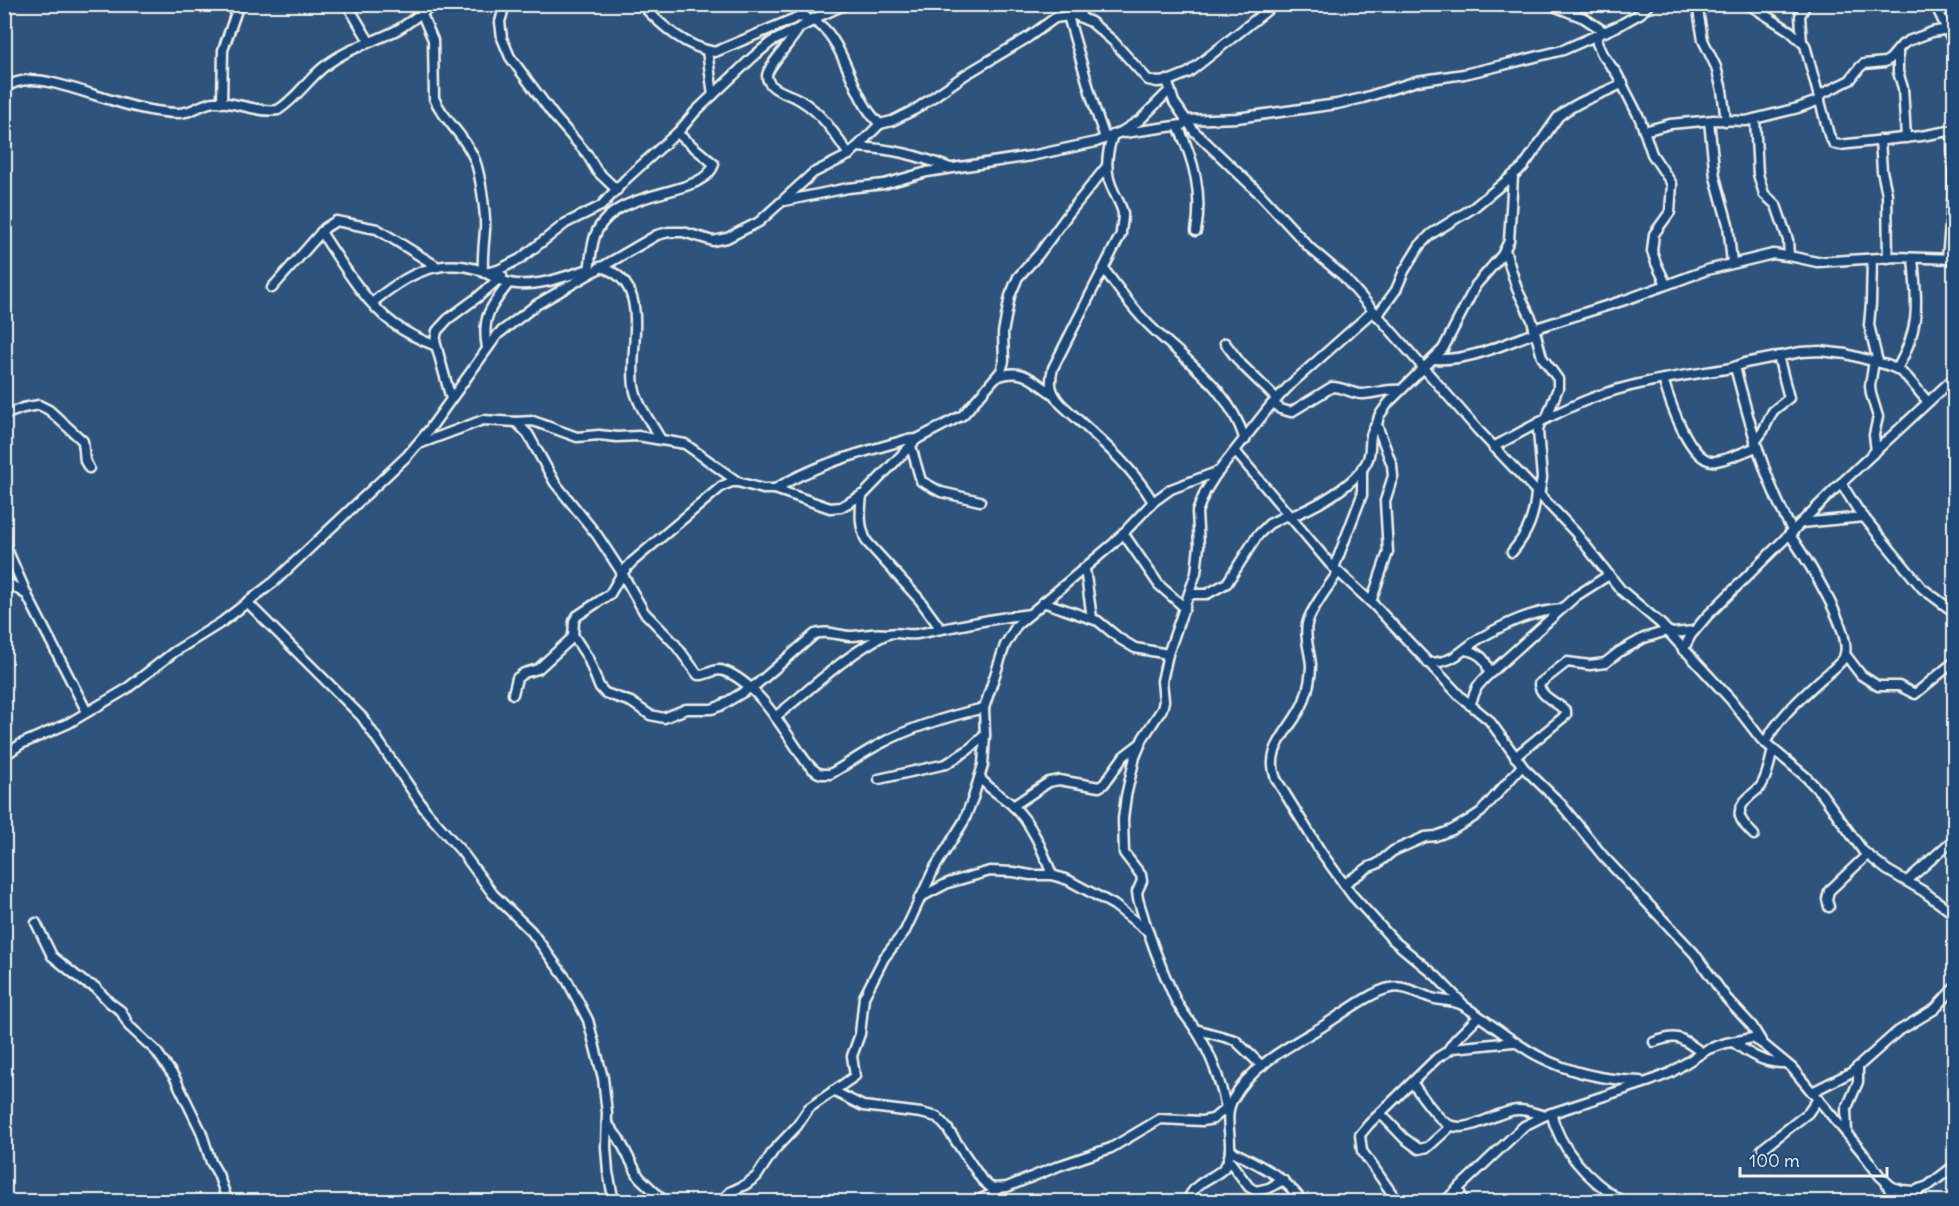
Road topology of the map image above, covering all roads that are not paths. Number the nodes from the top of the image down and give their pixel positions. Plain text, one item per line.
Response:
1 (238, 4) edge
2 (347, 4) edge
3 (438, 4) edge
4 (505, 4) edge
5 (642, 4) edge
6 (793, 4) edge
7 (846, 4) edge
8 (1077, 4) edge
9 (1275, 4) edge
10 (1554, 4) edge
11 (1649, 4) edge
12 (1697, 4) edge
13 (1748, 4) edge
14 (1806, 4) edge
15 (1937, 4) edge
16 (1954, 9) edge
17 (421, 12) junction
18 (1068, 16) junction
19 (1082, 18) junction
20 (810, 20) junction
21 (798, 30) junction
22 (1948, 30) junction
23 (1601, 34) junction
24 (369, 41) junction
25 (1802, 42) junction
26 (1954, 44) edge
27 (1898, 50) junction
28 (708, 51) junction
29 (1167, 80) junction
30 (1623, 83) junction
31 (4, 89) edge
32 (1170, 90) junction
33 (713, 95) junction
34 (1820, 97) junction
35 (222, 103) junction
36 (1755, 119) junction
37 (1709, 121) junction
38 (1726, 121) junction
39 (1184, 123) junction
40 (879, 124) junction
41 (1644, 131) junction
42 (1953, 131) edge
43 (677, 133) junction
44 (1112, 136) junction
45 (1906, 138) junction
46 (1880, 140) junction
47 (857, 147) junction
48 (849, 155) junction
49 (1107, 166) junction
50 (952, 169) junction
51 (1513, 176) junction
52 (617, 190) junction
53 (783, 201) junction
54 (1196, 231) dead end
55 (321, 232) junction
56 (1505, 250) junction
57 (1790, 256) junction
58 (1888, 258) junction
59 (1913, 258) junction
60 (520, 259) junction
61 (1872, 259) junction
62 (1951, 259) edge
63 (1732, 263) junction
64 (438, 267) junction
65 (600, 267) junction
66 (1104, 269) junction
67 (484, 272) junction
68 (589, 272) junction
69 (498, 279) junction
70 (510, 283) junction
71 (1666, 284) junction
72 (272, 288) dead end
73 (372, 303) junction
74 (1375, 313) junction
75 (1534, 331) junction
76 (1225, 343) dead end
77 (436, 346) junction
78 (487, 348) junction
79 (1778, 356) junction
80 (1435, 359) junction
81 (1876, 362) junction
82 (1735, 367) junction
83 (1425, 369) junction
84 (1897, 369) junction
85 (996, 378) junction
86 (1663, 380) junction
87 (1954, 380) edge
88 (1401, 390) junction
89 (1053, 394) junction
90 (1556, 394) junction
91 (451, 399) junction
92 (1275, 401) junction
93 (1928, 402) junction
94 (1575, 405) junction
95 (4, 415) edge
96 (1544, 419) junction
97 (515, 422) junction
98 (1377, 423) junction
99 (662, 440) junction
100 (1245, 440) junction
101 (914, 442) junction
102 (416, 445) junction
103 (1756, 445) junction
104 (1493, 447) junction
105 (1235, 451) junction
106 (1876, 451) junction
107 (89, 468) dead end
108 (1362, 468) junction
109 (1219, 471) junction
110 (738, 482) junction
111 (1841, 483) junction
112 (776, 489) junction
113 (1538, 494) junction
114 (862, 495) junction
115 (980, 501) dead end
116 (1153, 502) junction
117 (1288, 516) junction
118 (1864, 517) junction
119 (1801, 523) junction
120 (1123, 533) junction
121 (1791, 534) junction
122 (4, 542) edge
123 (1512, 552) dead end
124 (612, 559) junction
125 (632, 562) junction
126 (1085, 569) junction
127 (1336, 570) junction
128 (622, 573) junction
129 (1609, 575) junction
130 (4, 580) edge
131 (1190, 594) junction
132 (27, 595) junction
133 (247, 602) junction
134 (1371, 602) junction
135 (1043, 603) junction
136 (1185, 608) junction
137 (1562, 609) junction
138 (1954, 612) edge
139 (1030, 614) junction
140 (1092, 618) junction
141 (940, 628) junction
142 (1694, 631) junction
143 (1667, 632) junction
144 (888, 634) junction
145 (573, 635) junction
146 (1465, 650) junction
147 (1683, 650) junction
148 (1168, 654) junction
149 (1845, 654) junction
150 (1954, 662) edge
151 (1428, 663) junction
152 (1489, 674) junction
153 (751, 688) junction
154 (513, 694) dead end
155 (1470, 705) junction
156 (984, 708) junction
157 (87, 712) junction
158 (775, 717) junction
159 (985, 735) junction
160 (1142, 742) junction
161 (1765, 742) junction
162 (1773, 749) junction
163 (4, 756) edge
164 (1515, 757) junction
165 (1522, 766) junction
166 (980, 778) junction
167 (879, 779) dead end
168 (1013, 806) junction
169 (1754, 835) dead end
170 (1954, 839) edge
171 (1868, 855) junction
172 (1052, 875) junction
173 (1906, 881) junction
174 (1344, 884) junction
175 (919, 898) junction
176 (1829, 907) dead end
177 (1954, 914) edge
178 (36, 923) dead end
179 (1147, 931) junction
180 (1954, 988) edge
181 (1464, 1006) junction
182 (1478, 1017) junction
183 (1196, 1029) junction
184 (1515, 1042) junction
185 (1654, 1042) dead end
186 (1733, 1042) junction
187 (1763, 1044) junction
188 (1701, 1052) junction
189 (1446, 1053) junction
190 (1785, 1063) junction
191 (1262, 1066) junction
192 (1858, 1067) junction
193 (1650, 1081) junction
194 (1413, 1084) junction
195 (833, 1092) junction
196 (1815, 1096) junction
197 (1227, 1110) junction
198 (1381, 1114) junction
199 (1548, 1115) junction
200 (607, 1123) junction
201 (1451, 1126) junction
202 (1847, 1133) junction
203 (1762, 1149) dead end
204 (1229, 1155) junction
205 (1954, 1166) edge
206 (1283, 1180) junction
207 (1886, 1181) junction
208 (999, 1188) junction
209 (1458, 1188) junction
210 (1921, 1189) junction
211 (228, 1202) edge
212 (614, 1202) edge
213 (664, 1202) edge
214 (720, 1202) edge
215 (974, 1202) edge
216 (1187, 1202) edge
217 (1303, 1202) edge
218 (1398, 1202) edge
219 (1444, 1202) edge
220 (1464, 1202) edge
221 (1623, 1202) edge
222 (1895, 1202) edge
223 (1910, 1202) edge

1 - 35 street
2 - 24 street
3 - 17 street
4 - 52 street
5 - 28 street
6 - 20 street
7 - 20 street
8 - 19 street
9 - 29 street
10 - 23 street
11 - 23 street
12 - 38 street
13 - 25 street
14 - 25 street
15 - 16 street
15 - 22 street
17 - 24 street
17 - 67 street
18 - 19 street
18 - 40 street
18 - 44 street
19 - 29 street
20 - 21 street
20 - 28 street
20 - 40 street
21 - 33 street
21 - 48 street
22 - 26 street
22 - 27 street
23 - 30 street
23 - 39 street
24 - 35 street
25 - 34 street
27 - 34 street
27 - 45 street
28 - 33 street
29 - 32 street
30 - 41 street
30 - 51 street
31 - 35 street
32 - 39 street
32 - 44 street
33 - 43 street
34 - 36 street
34 - 46 street
36 - 38 street
36 - 57 street
37 - 38 street
37 - 41 street
37 - 63 street
39 - 44 street
39 - 54 street
39 - 74 street
40 - 47 street
41 - 71 street
42 - 45 street
42 - 62 street
43 - 52 street
43 - 68 street
44 - 49 street
44 - 50 street
45 - 46 street
46 - 58 street
47 - 48 street
47 - 50 street
48 - 53 street
49 - 66 street
49 - 85 street
50 - 53 street
51 - 56 street
51 - 74 street
52 - 60 street
53 - 65 street
55 - 64 street
55 - 72 street
55 - 73 street
56 - 75 street
56 - 80 street
57 - 61 street
57 - 63 street
58 - 59 street
58 - 61 street
59 - 62 street
59 - 84 street
60 - 67 street
60 - 69 street
61 - 81 street
63 - 71 street
64 - 67 street
64 - 73 street
65 - 68 street
65 - 99 street
66 - 89 street
66 - 100 street
67 - 69 street
68 - 70 street
68 - 78 street
69 - 70 street
69 - 77 street
70 - 78 street
71 - 75 street
73 - 77 street
74 - 83 street
74 - 92 street
75 - 80 street
75 - 90 street
76 - 92 street
77 - 91 street
78 - 91 street
79 - 81 street
79 - 82 street
79 - 103 street
80 - 83 street
81 - 84 street
81 - 106 street
82 - 86 street
82 - 103 street
83 - 88 street
83 - 104 street
84 - 93 street
85 - 89 street
85 - 101 street
86 - 94 street
86 - 103 street
87 - 93 street
88 - 92 street
88 - 98 street
89 - 116 street
90 - 94 street
90 - 96 street
91 - 102 street
92 - 100 street
93 - 106 street
94 - 96 street
95 - 107 street
96 - 104 street
96 - 113 street
97 - 99 street
97 - 102 street
97 - 124 street
98 - 108 street
98 - 134 street
99 - 110 street
100 - 105 street
101 - 112 street
101 - 114 street
101 - 115 street
102 - 133 street
103 - 121 street
104 - 113 street
105 - 109 street
105 - 117 street
106 - 111 street
108 - 117 street
108 - 127 street
109 - 116 street
109 - 131 street
110 - 112 street
110 - 125 street
111 - 118 street
111 - 119 street
112 - 114 street
113 - 123 street
113 - 129 street
114 - 141 street
116 - 120 street
117 - 127 street
117 - 131 street
118 - 119 street
118 - 138 street
119 - 121 street
120 - 126 street
120 - 136 street
121 - 142 street
121 - 149 street
122 - 132 street
124 - 125 street
124 - 128 street
125 - 128 street
126 - 135 street
126 - 140 street
127 - 134 street
127 - 174 street
128 - 145 street
128 - 153 street
129 - 137 street
129 - 143 street
130 - 132 street
131 - 136 street
132 - 157 street
133 - 157 street
133 - 200 street
134 - 151 street
135 - 139 street
135 - 140 street
136 - 148 street
137 - 146 street
137 - 152 street
139 - 141 street
139 - 156 street
140 - 148 street
141 - 144 street
142 - 143 street
142 - 147 street
143 - 147 street
143 - 164 street
144 - 153 street
144 - 158 street
145 - 153 street
145 - 154 street
146 - 151 street
146 - 152 street
147 - 161 street
148 - 160 street
149 - 150 street
149 - 161 street
151 - 155 street
152 - 155 street
153 - 158 street
155 - 164 street
156 - 158 street
156 - 159 street
157 - 163 street
159 - 166 street
159 - 167 street
160 - 168 street
160 - 179 street
161 - 162 street
162 - 169 street
162 - 171 street
164 - 165 street
165 - 174 street
165 - 187 street
166 - 168 street
166 - 175 street
168 - 172 street
170 - 173 street
171 - 173 street
171 - 176 street
172 - 175 street
172 - 179 street
173 - 177 street
174 - 181 street
175 - 195 street
178 - 211 street
179 - 183 street
180 - 192 street
181 - 182 street
181 - 191 street
182 - 184 street
182 - 189 street
183 - 191 street
183 - 197 street
184 - 189 street
184 - 193 street
185 - 188 street
186 - 187 street
186 - 188 street
186 - 190 street
187 - 190 street
188 - 193 street
189 - 194 street
190 - 196 street
191 - 197 street
192 - 196 street
192 - 202 street
193 - 199 street
194 - 198 street
194 - 201 street
195 - 208 street
195 - 214 street
196 - 202 street
196 - 203 street
197 - 204 street
197 - 208 street
198 - 201 street
198 - 218 street
199 - 201 street
199 - 209 street
199 - 221 street
200 - 212 street
200 - 213 street
202 - 207 street
204 - 206 street
204 - 206 street
204 - 216 street
205 - 210 street
206 - 217 street
207 - 210 street
207 - 222 street
208 - 215 street
209 - 219 street
209 - 220 street
210 - 223 street

